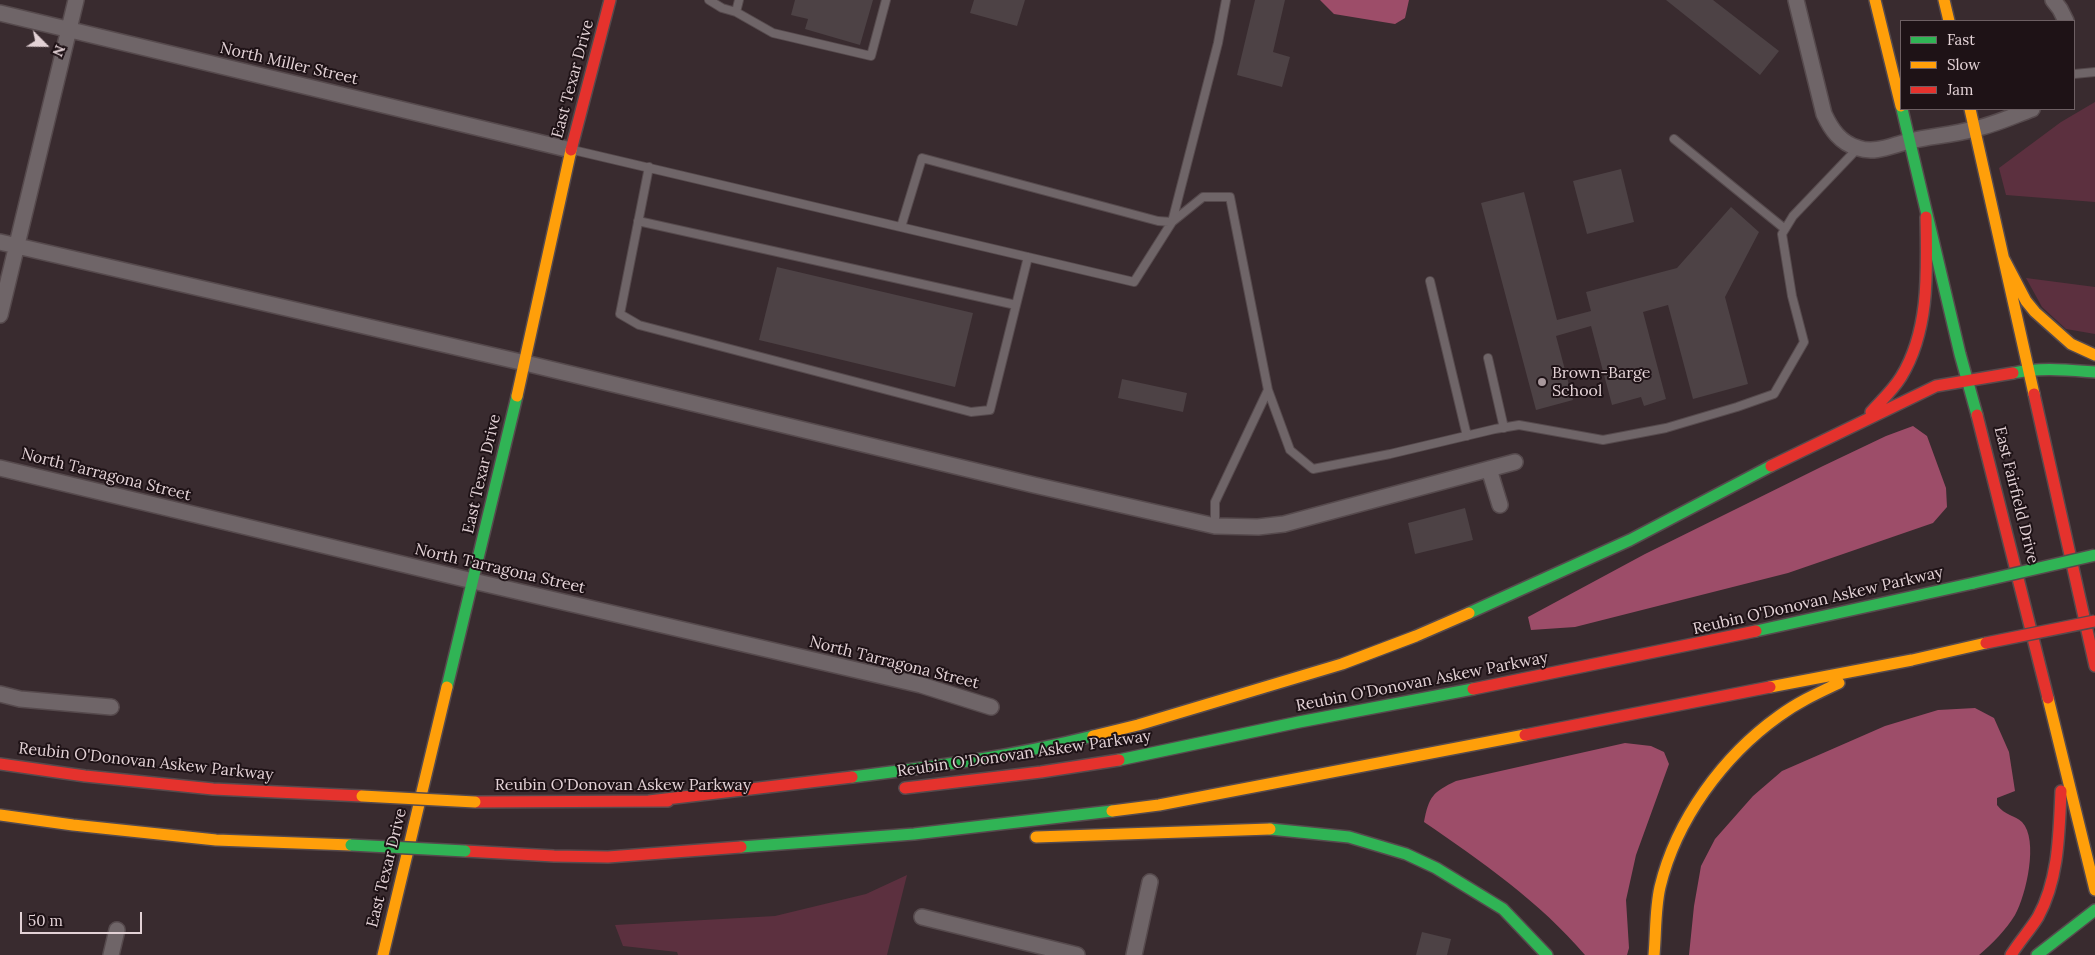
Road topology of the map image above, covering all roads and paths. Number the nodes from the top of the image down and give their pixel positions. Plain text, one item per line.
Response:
1 (76, 0) edge
2 (610, 0) edge
3 (709, 0) edge
4 (740, 0) edge
5 (886, 0) edge
6 (1226, 0) edge
7 (1796, 0) edge
8 (1875, 0) edge
9 (1944, 0) edge
10 (2053, 0) edge
11 (736, 12) junction
12 (0, 13) edge
13 (1949, 20) edge
14 (2065, 20) edge
15 (69, 29) junction
16 (2095, 72) edge
17 (2075, 74) edge
18 (1900, 99) edge
19 (1903, 110) edge
20 (1970, 110) edge
21 (2029, 110) edge
22 (1975, 129) junction
23 (1674, 139) dead end
24 (1910, 141) junction
25 (1858, 148) junction
26 (571, 150) junction
27 (649, 167) junction
28 (1926, 217) junction
29 (638, 221) junction
30 (1172, 222) junction
31 (901, 227) junction
32 (1785, 228) junction
33 (0, 242) edge
34 (16, 246) junction
35 (1028, 257) junction
36 (2004, 259) junction
37 (1430, 281) dead end
38 (1016, 305) junction
39 (0, 315) edge
40 (2095, 355) edge
41 (1488, 358) dead end
42 (525, 363) junction
43 (2027, 370) junction
44 (2095, 372) edge
45 (1968, 382) junction
46 (1268, 390) junction
47 (1864, 421) junction
48 (1504, 428) junction
49 (1467, 436) junction
50 (1515, 462) dead end
51 (0, 468) edge
52 (1489, 469) junction
53 (1500, 505) dead end
54 (1215, 526) junction
55 (2095, 555) edge
56 (473, 581) junction
57 (2095, 621) edge
58 (1912, 660) junction
59 (2095, 666) edge
60 (0, 694) edge
61 (111, 707) dead end
62 (991, 707) dead end
63 (2062, 761) junction
64 (0, 764) edge
65 (892, 790) dead end
66 (751, 800) dead end
67 (649, 802) junction
68 (0, 815) edge
69 (988, 826) junction
70 (1150, 882) dead end
71 (2095, 890) edge
72 (2095, 910) edge
73 (922, 917) dead end
74 (117, 930) dead end
75 (112, 955) edge
76 (383, 955) edge
77 (1077, 955) edge
78 (1134, 955) edge
79 (1547, 955) edge
80 (1654, 955) edge
81 (2011, 955) edge
82 (2037, 955) edge

1 - 15 street
2 - 26 main road, East Texar Drive
3 - 11 lane
4 - 11 lane
5 - 11 lane
6 - 30 lane
7 - 25 street
8 - 18 main road, East Fairfield Drive
9 - 13 main road
10 - 14 street
12 - 15 street, North Miller Street
15 - 26 street, North Miller Street
15 - 34 street
16 - 17 lane
19 - 24 main road, East Fairfield Drive
20 - 22 main road
21 - 22 street
22 - 24 street
22 - 36 main road
23 - 32 lane
24 - 25 street
24 - 28 main road, East Fairfield Drive
25 - 32 lane
26 - 27 lane
26 - 42 main road, East Texar Drive
27 - 29 lane
27 - 31 lane
28 - 45 main road, East Fairfield Drive
28 - 47 main road
29 - 38 lane
29 - 38 lane
30 - 31 lane
30 - 35 lane
30 - 46 lane
31 - 35 lane
32 - 48 lane
33 - 34 street
34 - 39 street
34 - 42 street
35 - 38 lane
36 - 40 main road
36 - 43 main road
37 - 49 lane
41 - 48 lane
42 - 54 street
42 - 56 main road, East Texar Drive
43 - 44 main road
43 - 45 main road
43 - 59 main road
45 - 47 main road
45 - 63 main road, East Fairfield Drive
46 - 49 lane
46 - 54 lane
47 - 67 main road
48 - 49 lane
50 - 52 street
51 - 56 street, North Tarragona Street
52 - 53 street
52 - 54 street
55 - 65 main road, Reubin O'Donovan Askew Parkway, bridge
56 - 62 street, North Tarragona Street
56 - 76 main road, East Texar Drive
57 - 58 main road, bridge
58 - 69 main road
58 - 80 main road
60 - 61 street
63 - 71 main road, East Fairfield Drive
63 - 81 main road
64 - 67 main road, Reubin O'Donovan Askew Parkway, bridge
66 - 67 main road, Reubin O'Donovan Askew Parkway
68 - 69 main road, bridge
69 - 79 main road
70 - 78 street
72 - 82 main road
73 - 77 street
74 - 75 street

